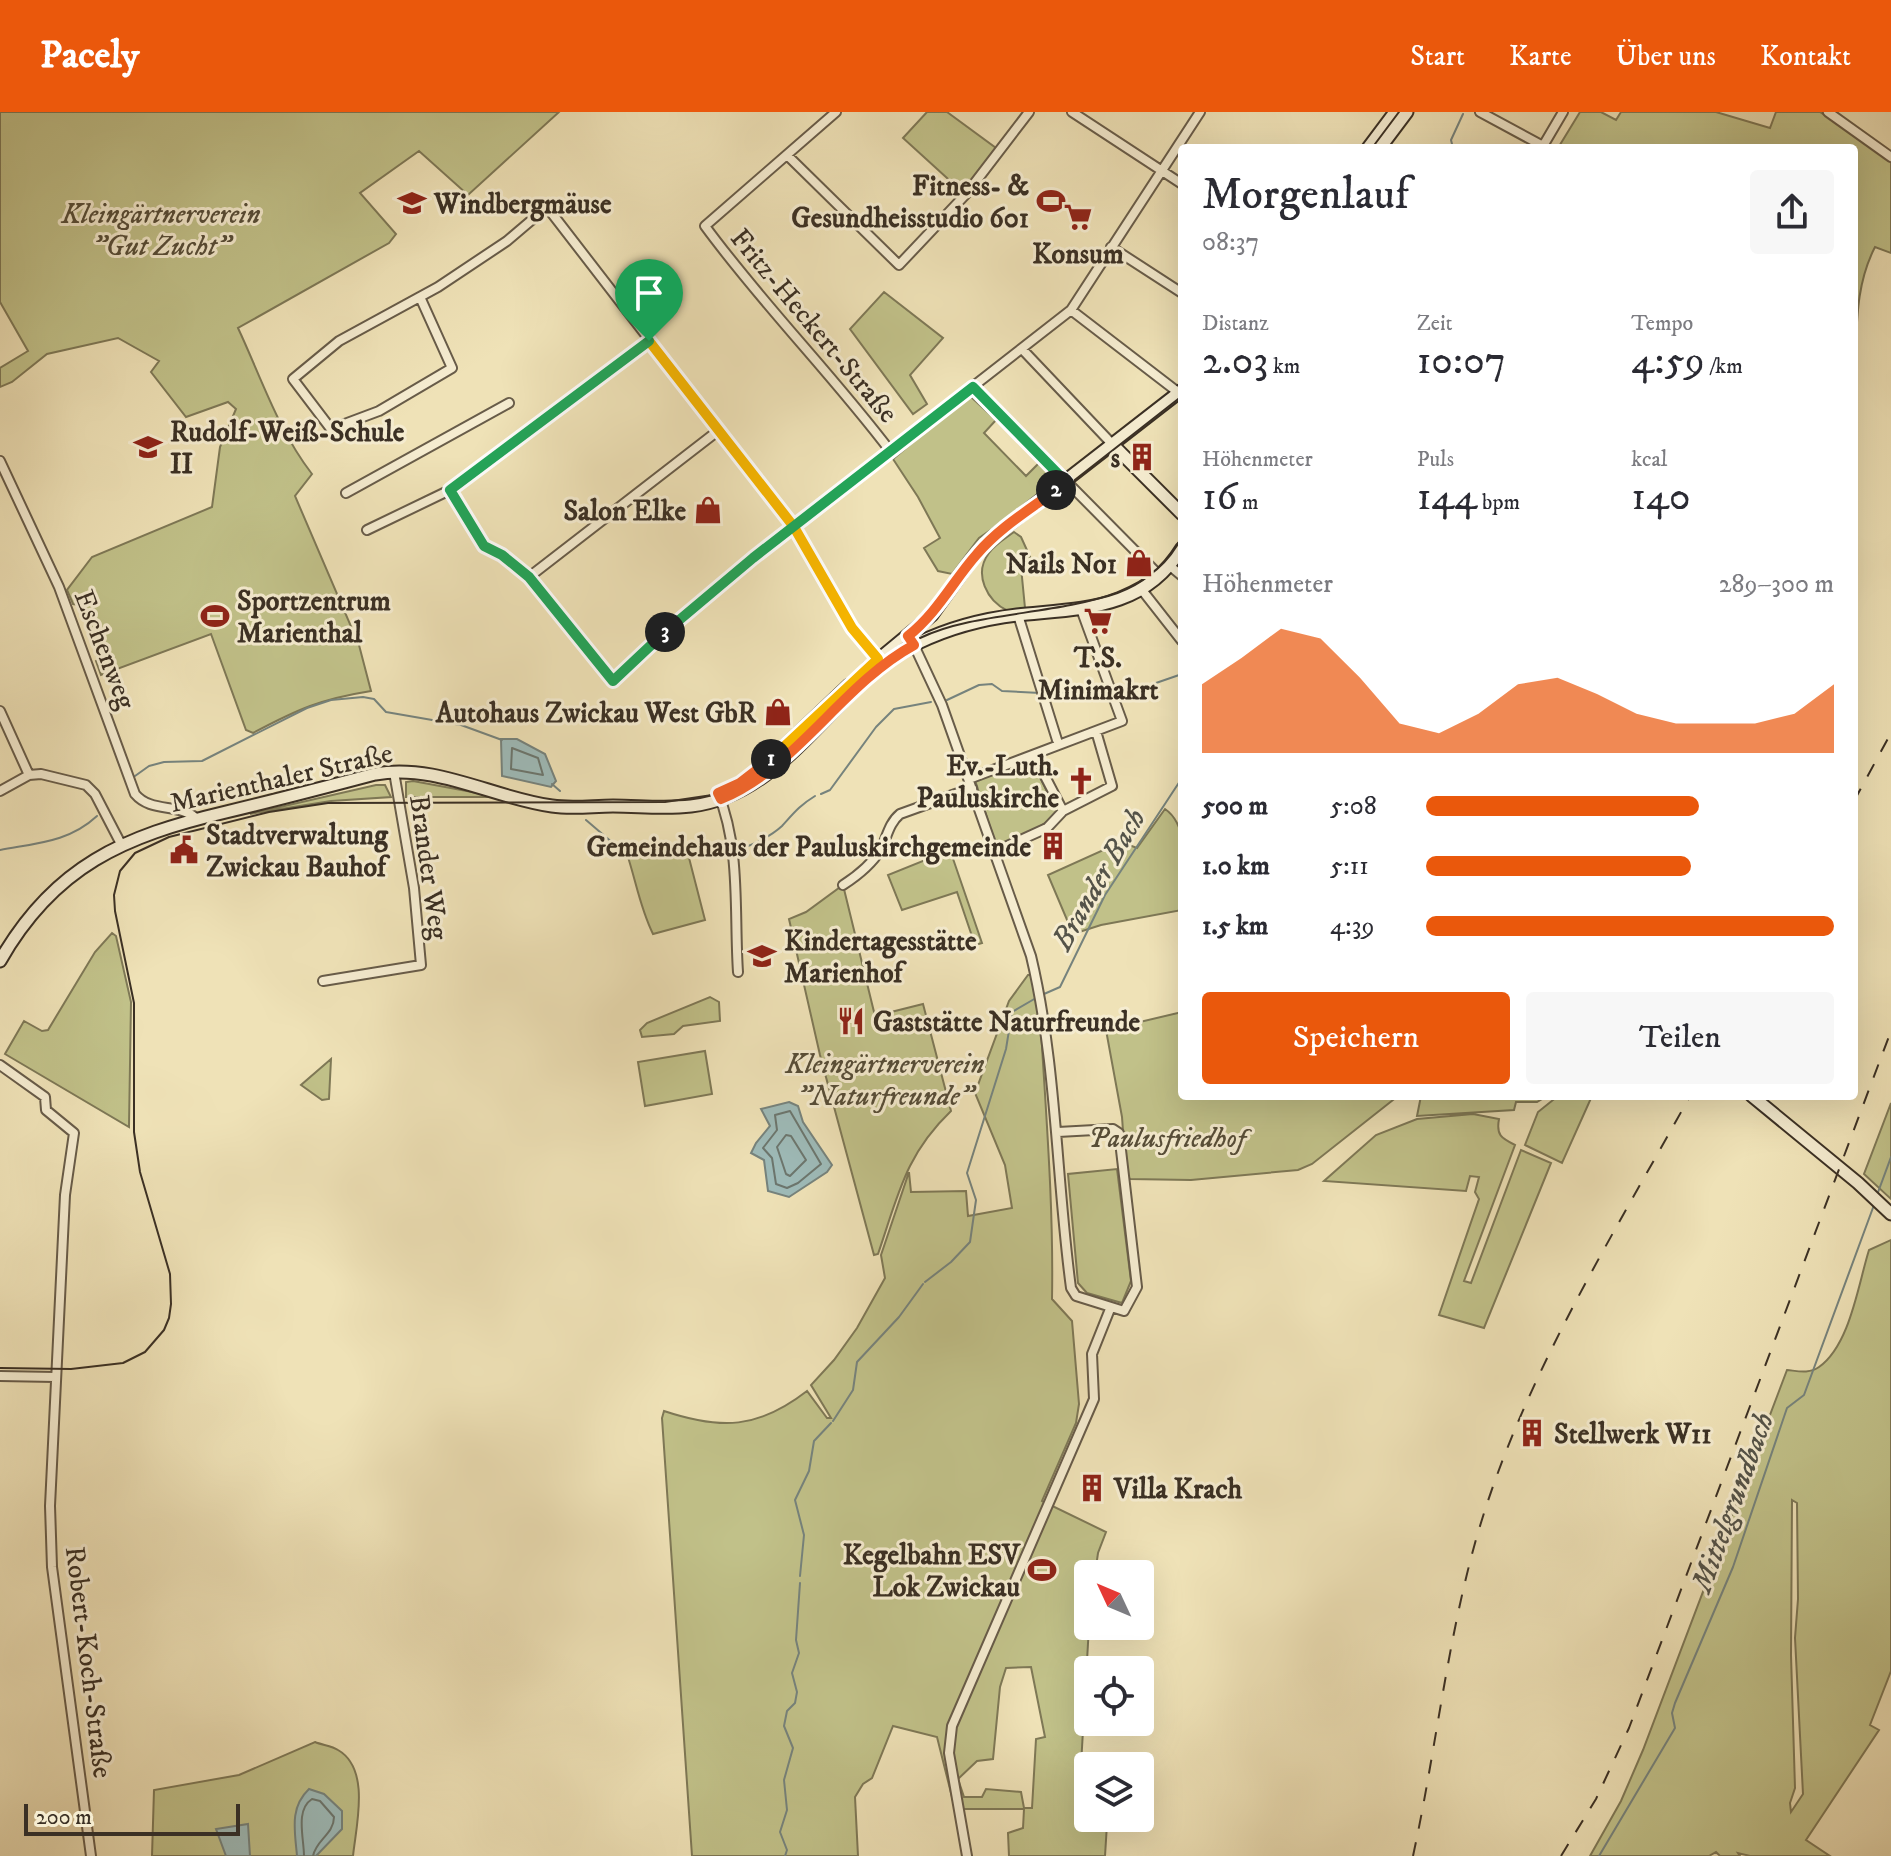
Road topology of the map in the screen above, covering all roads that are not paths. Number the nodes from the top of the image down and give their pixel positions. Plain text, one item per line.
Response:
1 (836, 112) edge
2 (1029, 112) edge
3 (1072, 112) edge
4 (1200, 112) edge
5 (1395, 112) edge
6 (1407, 112) edge
7 (1480, 112) edge
8 (1563, 112) edge
9 (1828, 112) edge
10 (1179, 144) edge
11 (1371, 144) edge
12 (1383, 144) edge
13 (1539, 144) edge
14 (1544, 144) edge
15 (1178, 146) edge
16 (788, 156) junction
17 (1891, 157) edge
18 (1162, 170) junction
19 (1178, 181) edge
20 (1111, 247) junction
21 (1178, 290) edge
22 (420, 297) junction
23 (1071, 310) junction
24 (649, 341) junction
25 (1022, 349) junction
26 (973, 387) junction
27 (1178, 391) edge
28 (1178, 395) edge
29 (509, 403) dead end
30 (719, 430) junction
31 (1114, 446) junction
32 (891, 452) junction
33 (0, 461) edge
34 (1066, 482) junction
35 (450, 490) junction
36 (346, 493) dead end
37 (1178, 510) edge
38 (794, 527) junction
39 (367, 530) dead end
40 (1178, 554) edge
41 (1170, 566) junction
42 (1178, 573) edge
43 (1160, 576) junction
44 (529, 577) junction
45 (1142, 590) junction
46 (1081, 609) junction
47 (932, 615) junction
48 (1018, 615) junction
49 (942, 632) junction
50 (1178, 636) edge
51 (911, 640) junction
52 (880, 662) junction
53 (0, 711) edge
54 (1096, 731) junction
55 (1057, 740) dead end
56 (1034, 755) junction
57 (394, 772) junction
58 (29, 775) junction
59 (970, 784) junction
60 (0, 791) edge
61 (719, 796) junction
62 (1063, 811) junction
63 (196, 818) junction
64 (121, 844) junction
65 (994, 852) junction
66 (843, 885) dead end
67 (0, 961) edge
68 (738, 972) dead end
69 (323, 981) dead end
70 (0, 1065) edge
71 (1757, 1100) edge
72 (1058, 1132) junction
73 (1880, 1200) edge
74 (1891, 1214) edge
75 (1110, 1309) junction
76 (0, 1376) edge
77 (55, 1377) junction
78 (91, 1856) edge
79 (967, 1856) edge

1 - 16 street
2 - 16 street
3 - 18 street
4 - 10 street
5 - 11 main road
6 - 12 main road
7 - 13 street
8 - 14 street
9 - 17 street
15 - 18 street
16 - 32 street, Fritz-Heckert-Straße
18 - 19 street
18 - 20 street
20 - 21 street
20 - 23 street
22 - 22 street
22 - 24 street
23 - 25 street
23 - 27 street
24 - 30 street
24 - 35 street
25 - 26 street
25 - 31 street
26 - 32 street
26 - 34 street
28 - 31 main road, Marienthaler Straße
29 - 36 street
30 - 38 street
30 - 44 street
31 - 34 main road, Marienthaler Straße
31 - 37 main road
32 - 38 street
33 - 63 street, Eschenweg
34 - 43 street
34 - 47 main road, Marienthaler Straße
35 - 39 street
35 - 44 street
38 - 44 street
38 - 52 street
40 - 41 main road, Marienthaler Straße
41 - 42 street
41 - 43 main road, Marienthaler Straße
43 - 45 main road, Marienthaler Straße
45 - 46 main road, Marienthaler Straße
45 - 50 street
46 - 48 main road, Marienthaler Straße
46 - 54 street
47 - 49 main road
47 - 51 main road, Marienthaler Straße
48 - 49 main road, Marienthaler Straße
48 - 55 street
49 - 51 main road, Marienthaler Straße
51 - 52 main road, Marienthaler Straße
51 - 59 street
52 - 61 main road, Marienthaler Straße
53 - 58 street
54 - 56 street
54 - 62 street
56 - 59 street
56 - 62 street
57 - 61 main road, Marienthaler Straße
57 - 63 main road, Marienthaler Straße
57 - 69 street, Brander Weg
58 - 60 street
58 - 64 street
59 - 65 street
59 - 66 street
61 - 68 street
62 - 65 street
63 - 64 main road, Marienthaler Straße
64 - 67 main road, Marienthaler Straße
65 - 72 street
70 - 77 street, Robert-Koch-Straße
71 - 73 main road
72 - 75 street
72 - 75 street
73 - 74 main road
75 - 79 street
76 - 77 street
77 - 78 street, Robert-Koch-Straße

